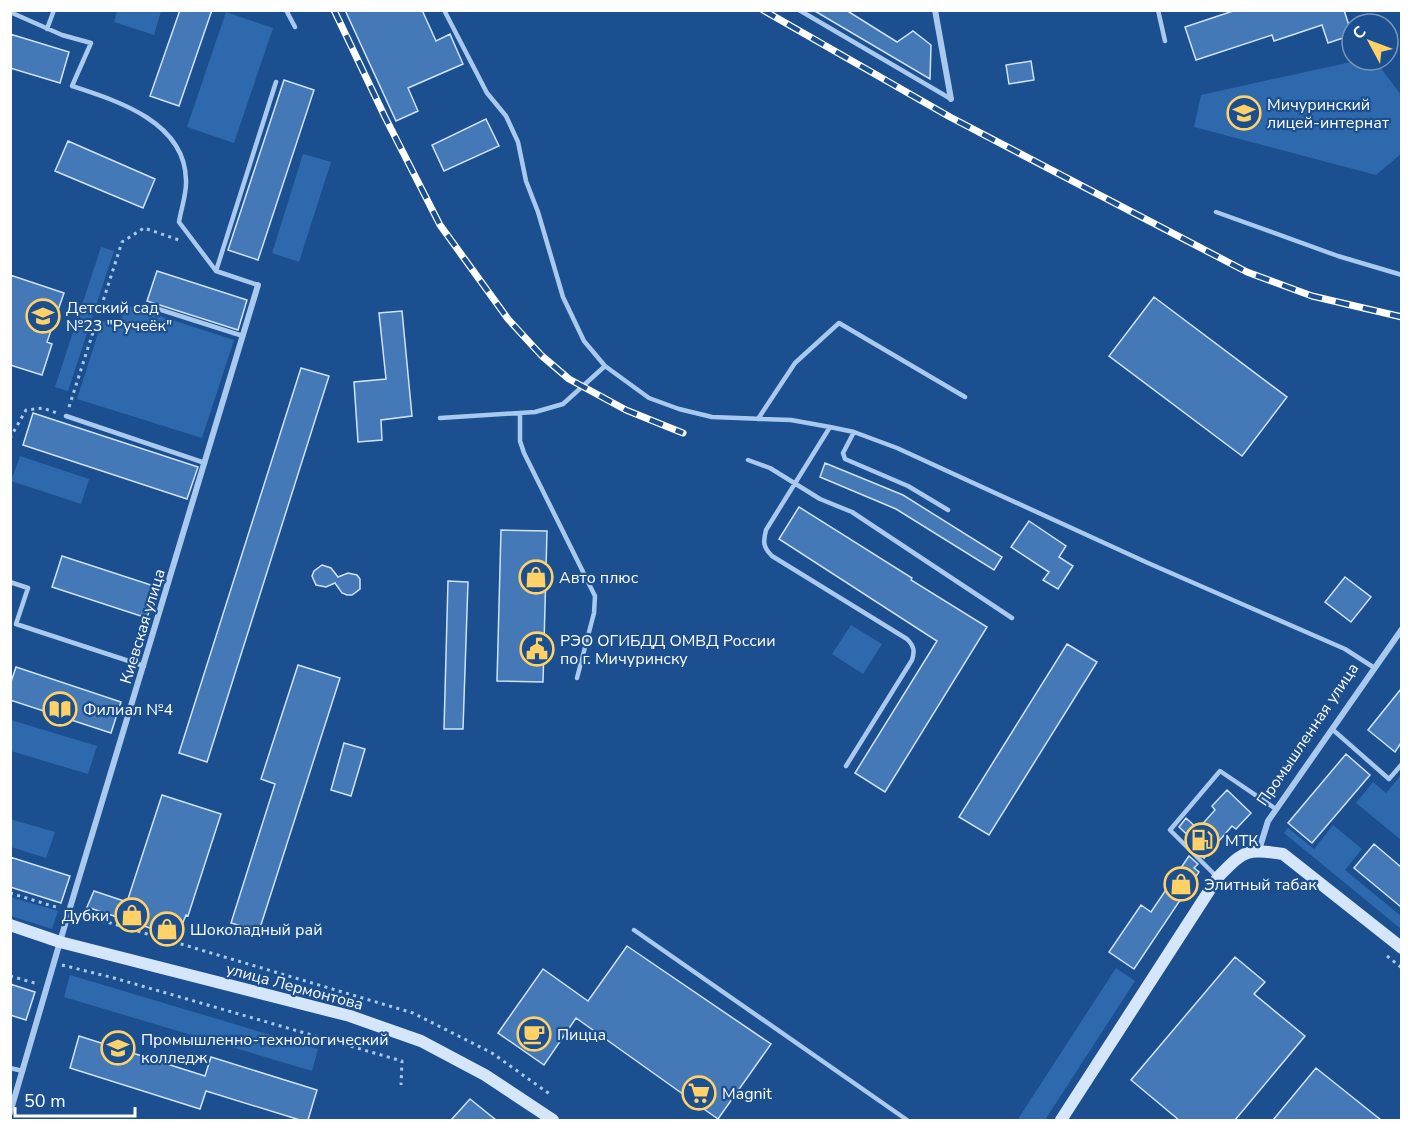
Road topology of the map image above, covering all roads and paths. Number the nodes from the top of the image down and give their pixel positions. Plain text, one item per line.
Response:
1 (54, 10) edge
2 (286, 10) edge
3 (444, 10) edge
4 (799, 10) edge
5 (935, 10) edge
6 (1158, 10) edge
7 (10, 12) edge
8 (295, 27) dead end
9 (47, 29) junction
10 (1165, 41) dead end
11 (276, 82) dead end
12 (951, 99) joint
13 (1216, 212) dead end
14 (195, 246) junction
15 (216, 271) junction
16 (1401, 274) edge
17 (258, 285) joint
18 (152, 307) dead end
19 (243, 336) junction
20 (605, 366) junction
21 (965, 397) dead end
22 (520, 413) junction
23 (66, 416) junction
24 (441, 418) dead end
25 (758, 419) junction
26 (830, 427) junction
27 (854, 432) junction
28 (10, 438) edge
29 (748, 459) dead end
30 (205, 463) junction
31 (795, 483) junction
32 (948, 510) dead end
33 (10, 582) edge
34 (1012, 618) dead end
35 (1401, 629) edge
36 (144, 666) junction
37 (1373, 667) junction
38 (577, 678) dead end
39 (1332, 729) junction
40 (1401, 764) edge
41 (846, 766) dead end
42 (1276, 809) junction
43 (1259, 850) junction
44 (1218, 877) junction
45 (10, 893) edge
46 (69, 911) junction
47 (10, 925) edge
48 (634, 930) dead end
49 (60, 942) junction
50 (1401, 948) edge
51 (1384, 953) dead end
52 (55, 964) junction
53 (1401, 968) edge
54 (10, 976) edge
55 (48, 987) junction
56 (10, 1068) edge
57 (23, 1071) junction
58 (401, 1084) dead end
59 (550, 1095) dead end
60 (10, 1113) edge
61 (553, 1120) edge
62 (907, 1120) edge
63 (1061, 1120) edge

1 - 9 lane
2 - 8 lane
3 - 20 lane
4 - 12 lane
5 - 12 street
6 - 10 lane
7 - 9 lane
9 - 14 lane
11 - 15 lane
13 - 16 lane
14 - 15 lane
14 - 23 path
15 - 17 lane
17 - 19 street, Киевская улица
18 - 19 lane
19 - 30 street, Киевская улица
20 - 22 lane
20 - 25 lane
21 - 25 lane
22 - 24 lane
22 - 38 lane
23 - 28 path
23 - 30 lane
25 - 26 lane
26 - 27 lane
26 - 31 lane
27 - 32 lane
27 - 37 lane
29 - 31 lane
30 - 36 street, Киевская улица
31 - 34 lane
31 - 41 lane
33 - 36 lane
35 - 37 street, Промышленная улица
36 - 46 street, Киевская улица
37 - 39 street, Промышленная улица
39 - 40 lane
39 - 42 street, Промышленная улица
42 - 43 street, Промышленная улица
42 - 44 lane
43 - 44 street
43 - 50 street
44 - 63 street
45 - 46 path
46 - 49 street, Киевская улица
46 - 59 path
47 - 49 street, улица Лермонтова
48 - 62 lane
49 - 52 street, Киевская улица
49 - 61 street, улица Лермонтова
51 - 53 path
52 - 55 street, Киевская улица
52 - 58 path
54 - 55 path
55 - 57 street, Киевская улица
56 - 57 lane
57 - 60 street, Киевская улица

